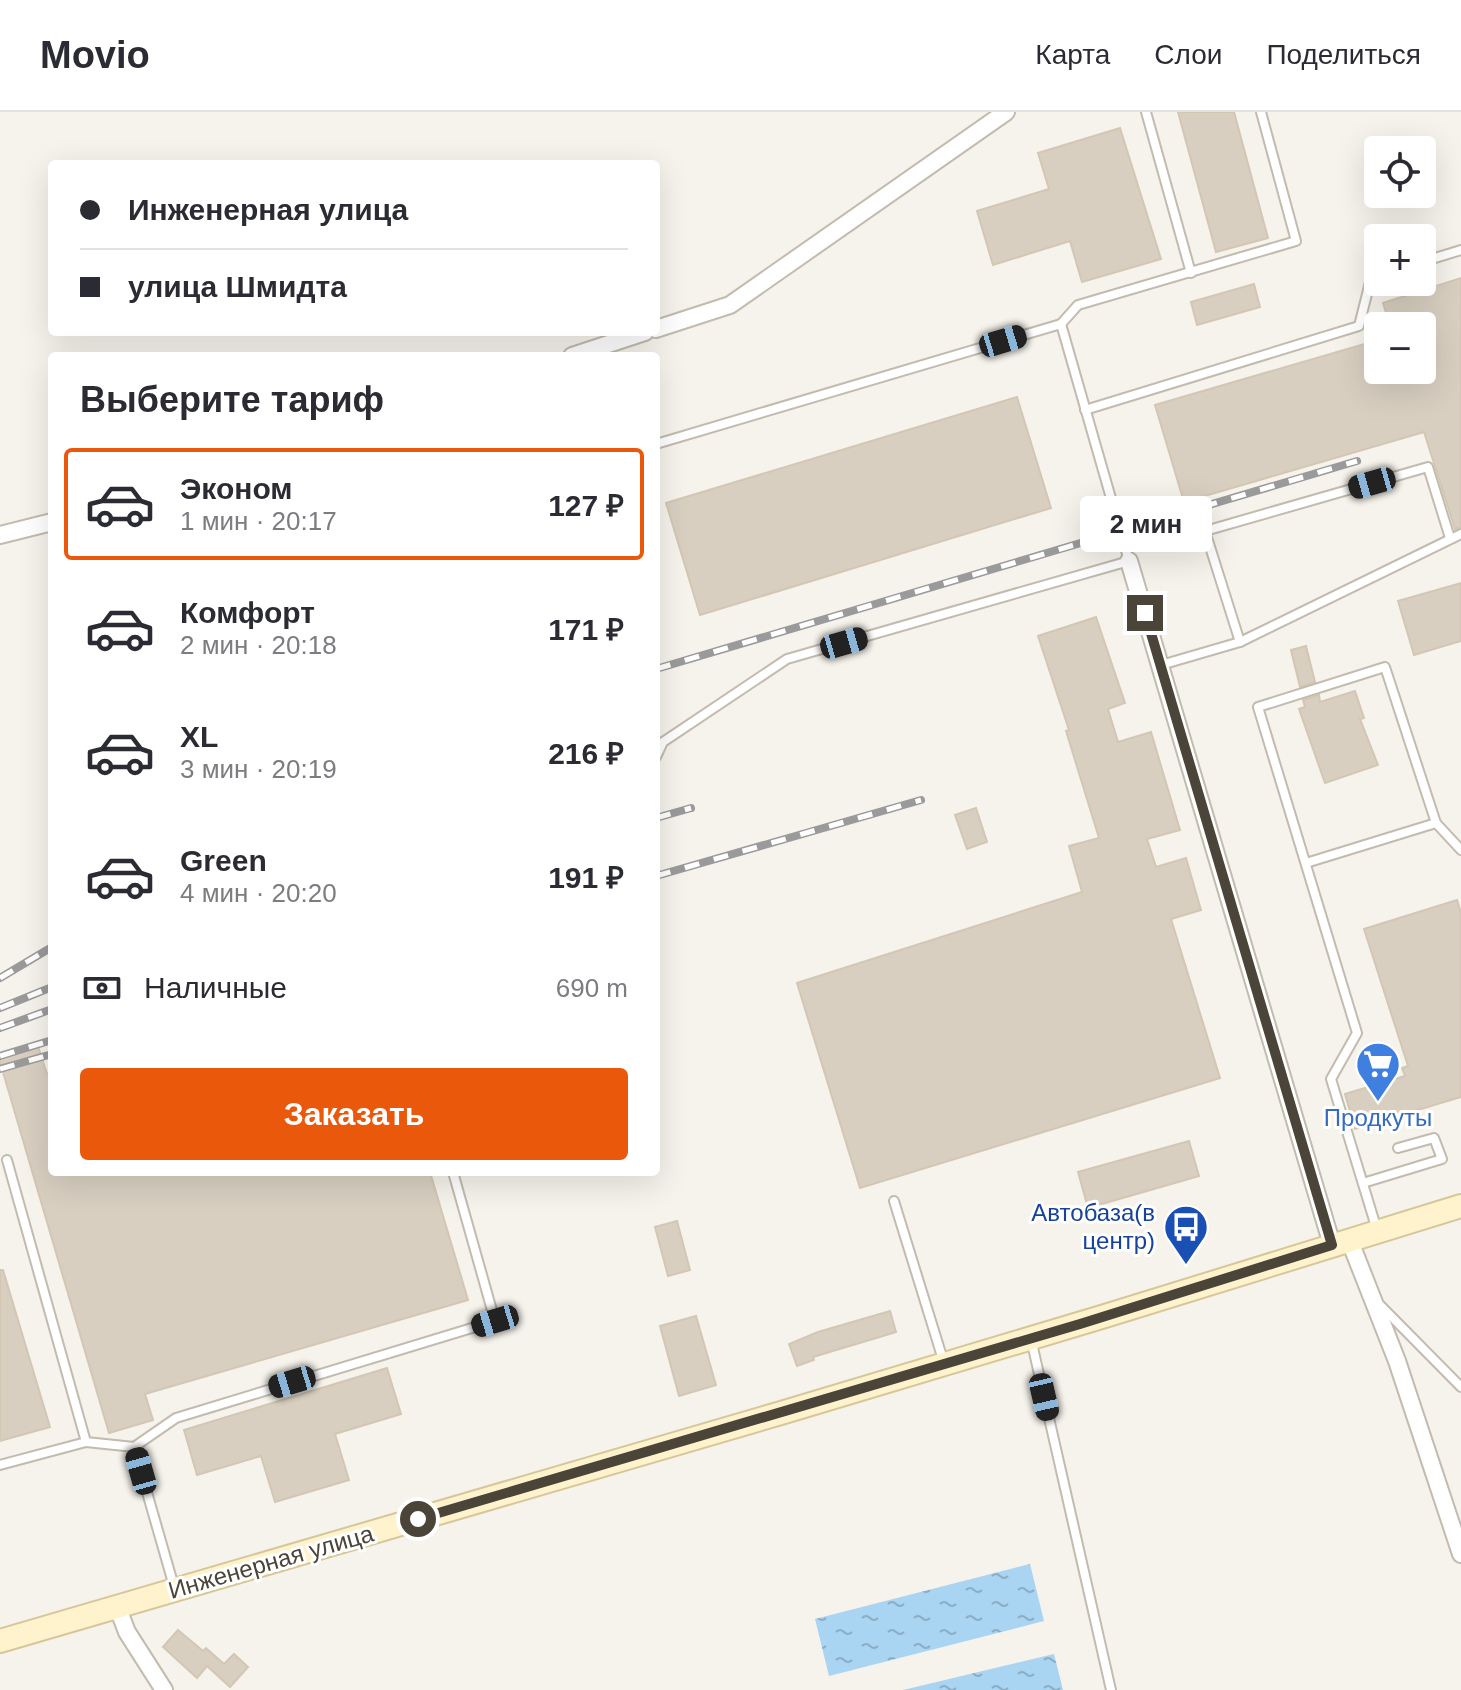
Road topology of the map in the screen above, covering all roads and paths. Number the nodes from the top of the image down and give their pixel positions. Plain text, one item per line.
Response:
1 (1006, 112) edge
2 (1146, 112) edge
3 (1261, 112) edge
4 (1461, 250) edge
5 (1436, 258) edge
6 (1191, 273) junction
7 (1366, 296) edge
8 (1061, 324) junction
9 (660, 328) edge
10 (633, 336) edge
11 (584, 352) edge
12 (1085, 410) junction
13 (660, 443) edge
14 (48, 523) edge
15 (1461, 534) edge
16 (0, 535) edge
17 (1450, 538) junction
18 (1129, 561) junction
19 (1240, 642) junction
20 (1161, 665) junction
21 (660, 748) edge
22 (1436, 823) junction
23 (1461, 850) edge
24 (1306, 863) junction
25 (1398, 1148) dead end
26 (7, 1160) dead end
27 (454, 1176) edge
28 (1363, 1183) junction
29 (894, 1201) dead end
30 (1461, 1206) edge
31 (1377, 1231) junction
32 (1341, 1242) junction
33 (1374, 1299) junction
34 (1031, 1338) junction
35 (945, 1364) junction
36 (1461, 1387) edge
37 (86, 1442) junction
38 (134, 1447) junction
39 (0, 1465) edge
40 (1461, 1554) edge
41 (176, 1590) junction
42 (117, 1606) junction
43 (0, 1641) edge
44 (164, 1690) edge
45 (1111, 1690) edge

1 - 9 street
2 - 6 lane
3 - 6 lane
4 - 5 lane
6 - 8 lane
7 - 12 lane
8 - 12 lane
8 - 13 lane
10 - 11 street
12 - 18 lane
14 - 16 street
15 - 17 lane
17 - 19 lane
17 - 19 lane
18 - 20 street
18 - 21 lane
19 - 20 lane
20 - 32 street
22 - 23 lane
22 - 24 lane
22 - 24 lane
24 - 28 lane
25 - 28 lane
26 - 37 lane
27 - 38 lane
28 - 31 lane
29 - 35 lane
30 - 31 street, Инженерная улица
31 - 32 street, Инженерная улица
32 - 33 street
32 - 34 street, Инженерная улица
33 - 36 lane
33 - 40 street
34 - 35 street, Инженерная улица
34 - 45 lane
35 - 41 street, Инженерная улица
37 - 38 lane
37 - 39 lane
38 - 41 lane
41 - 42 street, Инженерная улица
42 - 43 street, Инженерная улица
42 - 44 street

